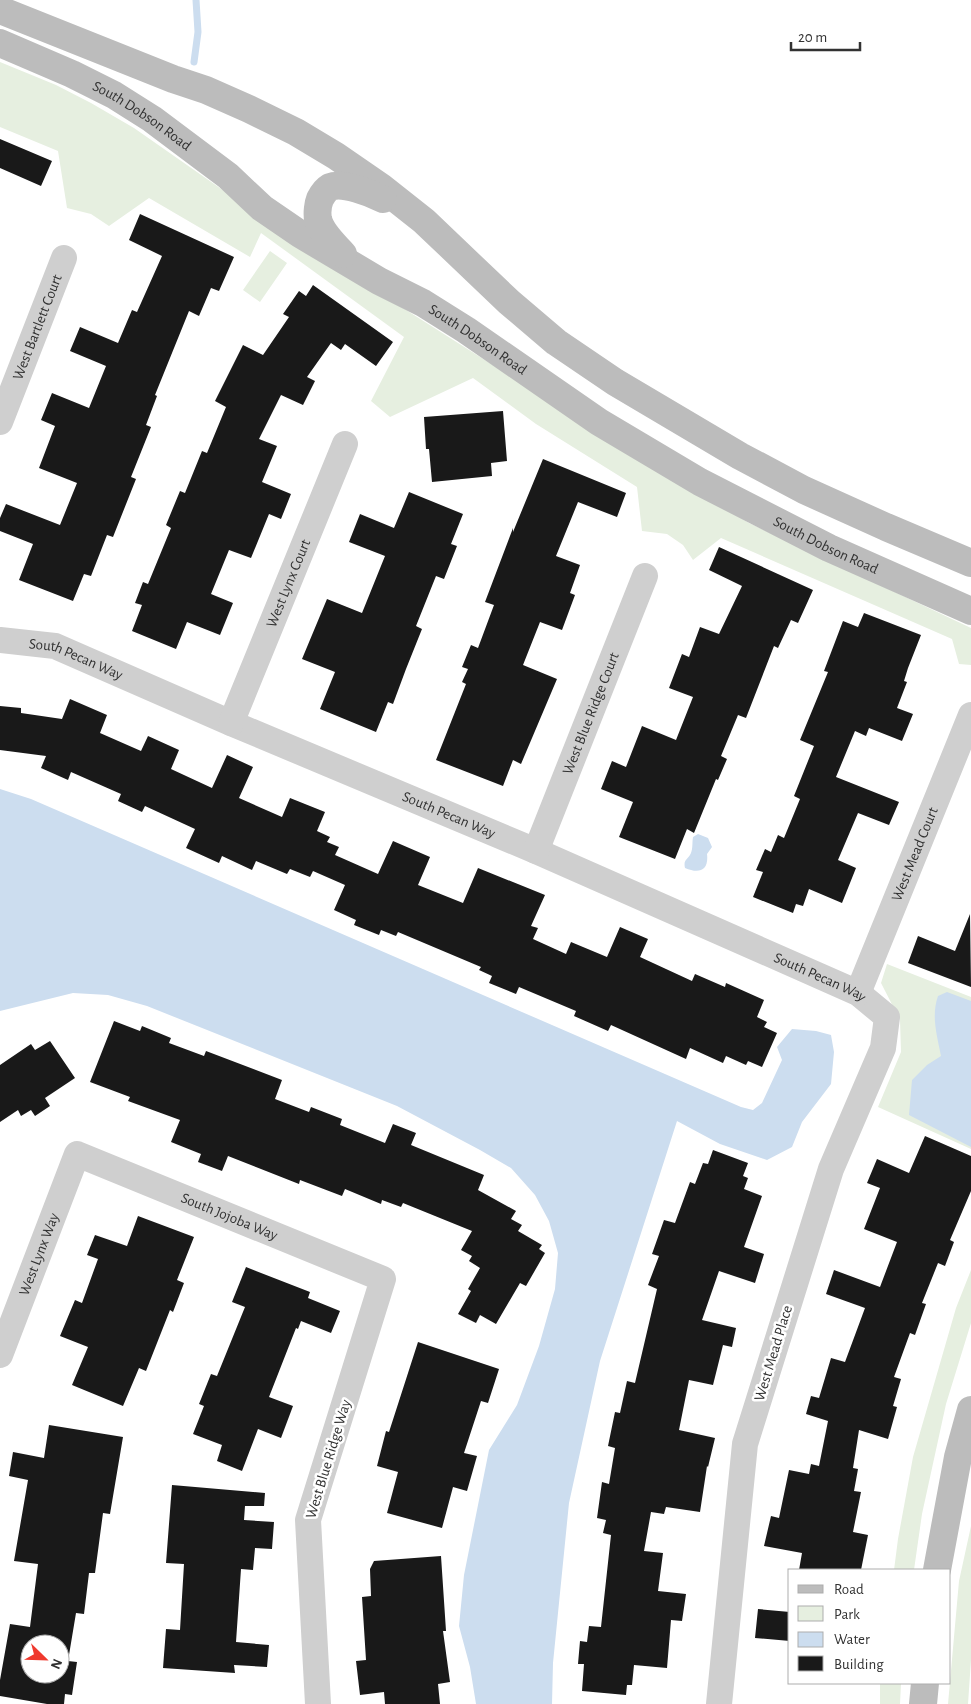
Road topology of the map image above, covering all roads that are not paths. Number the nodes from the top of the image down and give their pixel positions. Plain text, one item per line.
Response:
1 (0, 10) edge
2 (0, 43) edge
3 (424, 221) junction
4 (64, 258) dead end
5 (350, 262) junction
6 (0, 422) edge
7 (345, 444) dead end
8 (971, 563) edge
9 (645, 576) dead end
10 (971, 611) edge
11 (0, 640) edge
12 (971, 715) edge
13 (231, 723) junction
14 (536, 851) junction
15 (858, 994) junction
16 (887, 1017) joint
17 (76, 1154) joint
18 (383, 1278) joint
19 (0, 1355) edge
20 (971, 1410) edge
21 (937, 1569) edge
22 (925, 1684) edge
23 (318, 1704) edge
24 (718, 1704) edge
25 (923, 1704) edge

1 - 3 street
2 - 5 street, South Dobson Road
3 - 5 street
3 - 8 street
4 - 6 street, West Bartlett Court
5 - 10 street, South Dobson Road
7 - 13 street, West Lynx Court
9 - 14 street, West Blue Ridge Court
11 - 13 street, South Pecan Way
12 - 15 street, West Mead Court
13 - 14 street, South Pecan Way
14 - 15 street, South Pecan Way
15 - 16 street, South Pecan Way
16 - 24 street, West Mead Place
17 - 18 street, South Jojoba Way
17 - 19 street, West Lynx Way
18 - 23 street, West Blue Ridge Way
20 - 21 street
22 - 25 street

